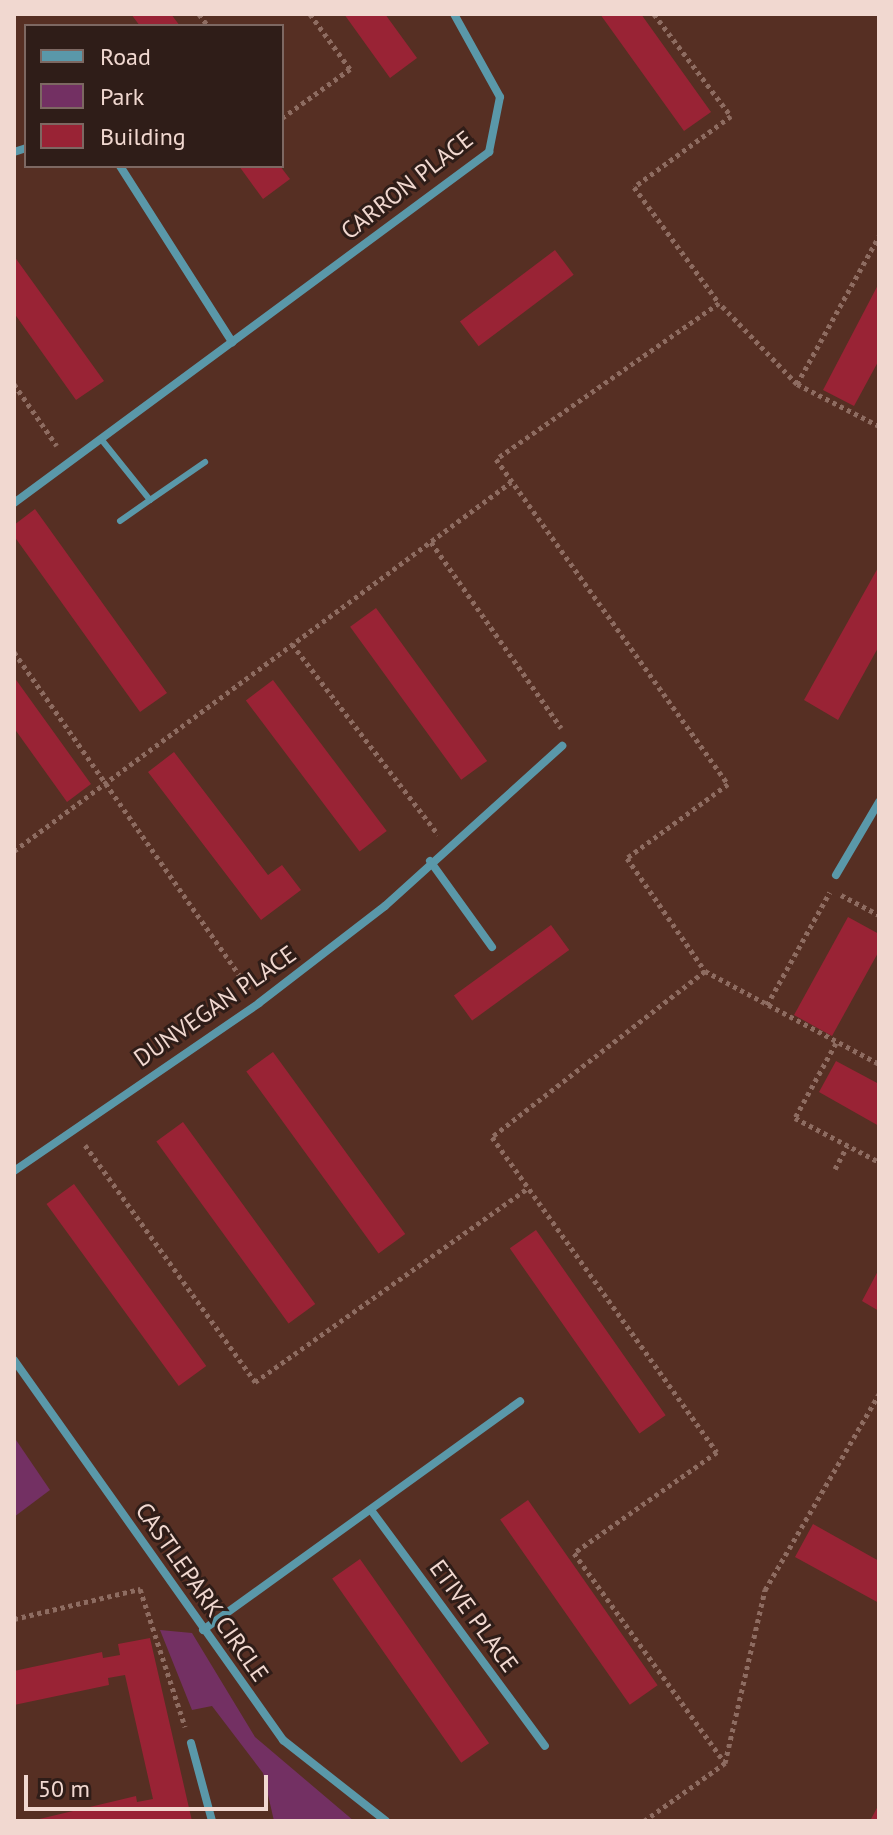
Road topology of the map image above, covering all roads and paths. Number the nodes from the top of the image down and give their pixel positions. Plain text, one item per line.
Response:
1 (310, 14) edge
2 (454, 14) edge
3 (654, 14) edge
4 (284, 117) edge
5 (121, 168) edge
6 (879, 236) edge
7 (719, 303) junction
8 (232, 342) junction
9 (14, 384) edge
10 (797, 384) junction
11 (879, 426) edge
12 (101, 439) junction
13 (69, 462) junction
14 (205, 462) dead end
15 (511, 482) junction
16 (14, 491) edge
17 (23, 497) junction
18 (150, 500) junction
19 (14, 503) edge
20 (120, 521) dead end
21 (431, 542) junction
22 (292, 644) junction
23 (14, 652) edge
24 (562, 746) joint
25 (105, 783) junction
26 (879, 802) edge
27 (448, 846) junction
28 (14, 851) edge
29 (430, 861) junction
30 (836, 875) dead end
31 (879, 915) edge
32 (492, 947) dead end
33 (705, 971) junction
34 (259, 1003) junction
35 (767, 1005) junction
36 (836, 1043) junction
37 (879, 1064) edge
38 (74, 1129) junction
39 (847, 1146) junction
40 (879, 1162) edge
41 (835, 1169) dead end
42 (14, 1171) edge
43 (528, 1188) junction
44 (14, 1360) edge
45 (879, 1394) edge
46 (520, 1401) dead end
47 (371, 1510) junction
48 (14, 1619) edge
49 (203, 1630) junction
50 (191, 1743) joint
51 (545, 1746) dead end
52 (725, 1763) junction
53 (212, 1821) edge
54 (386, 1821) edge
55 (644, 1821) edge

1 - 4 path
2 - 8 street, CARRON PLACE
3 - 7 path
5 - 8 street
6 - 10 path
7 - 10 path
7 - 15 path
8 - 12 street, CARRON PLACE
9 - 13 path
10 - 11 path
12 - 13 street, CARRON PLACE
12 - 18 lane
13 - 17 street, CARRON PLACE
14 - 18 lane
15 - 21 path
15 - 33 path
16 - 17 lane
17 - 19 street, CARRON PLACE
18 - 20 lane
21 - 22 path
21 - 24 path
22 - 25 path
22 - 27 path
23 - 25 path
24 - 27 street, DUNVEGAN PLACE
25 - 28 path
25 - 34 path
26 - 30 street
27 - 29 street, DUNVEGAN PLACE
29 - 32 street
29 - 34 street, DUNVEGAN PLACE
31 - 35 path
33 - 35 path
33 - 43 path
34 - 38 street, DUNVEGAN PLACE
35 - 36 path
36 - 37 path
36 - 39 path
38 - 42 street, DUNVEGAN PLACE
38 - 43 path
39 - 40 path
39 - 41 path
43 - 52 path
44 - 49 street, CASTLEPARK CIRCLE
45 - 52 path
46 - 47 street
47 - 49 street
47 - 51 street, ETIVE PLACE
48 - 50 path
49 - 54 street, CASTLEPARK CIRCLE
50 - 53 street
52 - 55 path

